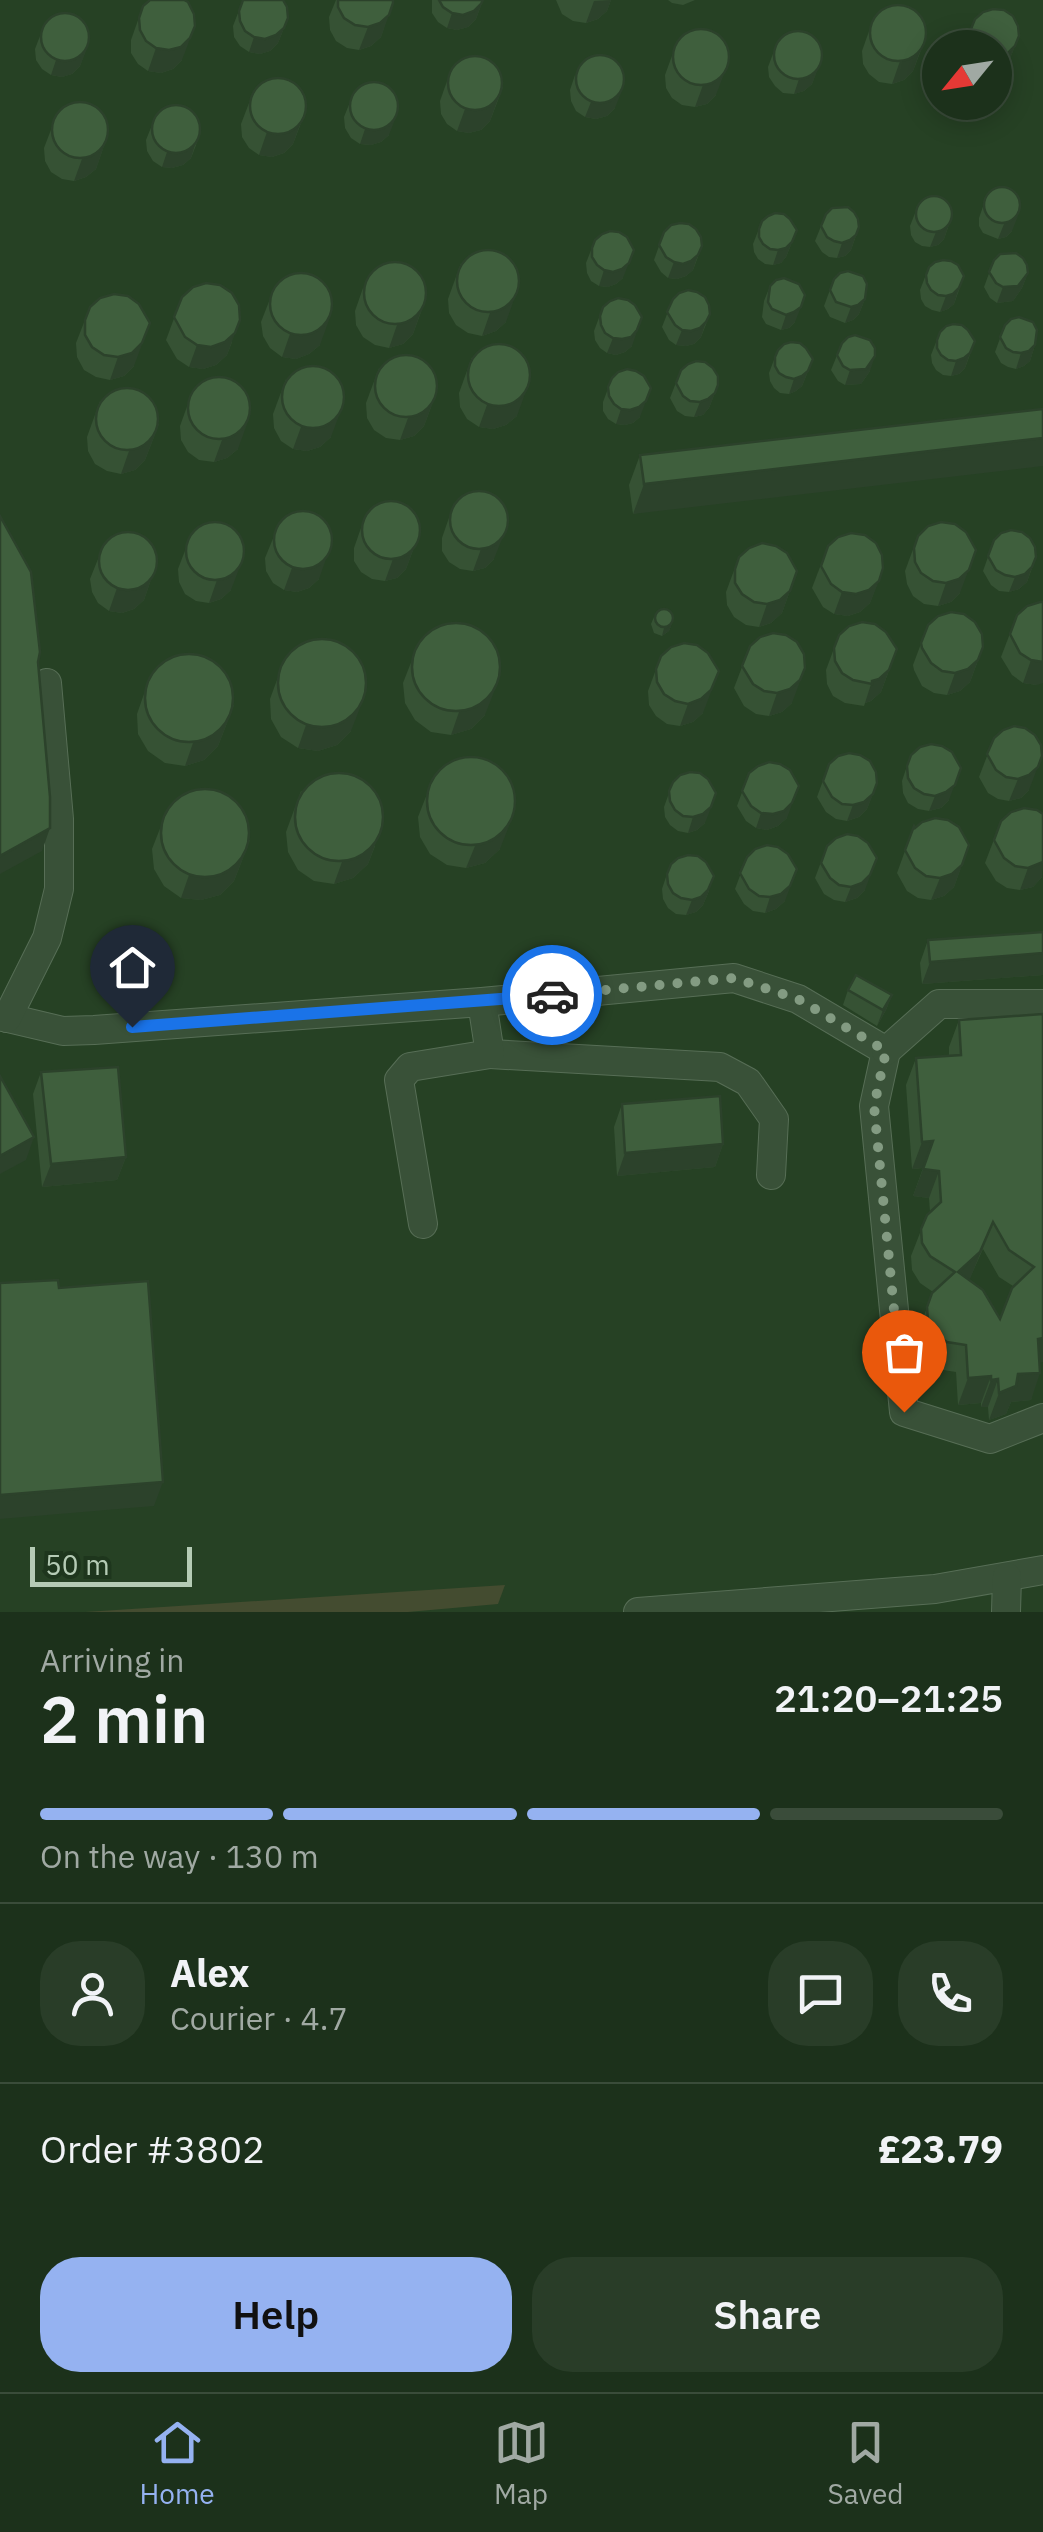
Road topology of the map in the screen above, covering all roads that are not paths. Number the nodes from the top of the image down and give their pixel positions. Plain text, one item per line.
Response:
1 (47, 683) dead end
2 (482, 1002) junction
3 (1043, 1004) edge
4 (4, 1017) edge
5 (886, 1051) junction
6 (490, 1054) junction
7 (771, 1175) dead end
8 (424, 1224) dead end
9 (1043, 1418) edge
10 (1043, 1570) edge
11 (1007, 1576) junction
12 (638, 1612) edge
13 (1006, 1612) edge

1 - 4 street
2 - 4 street
2 - 5 street
2 - 6 street
3 - 5 street
5 - 9 street
6 - 7 street
6 - 8 street
10 - 11 street
11 - 12 street
11 - 13 street

